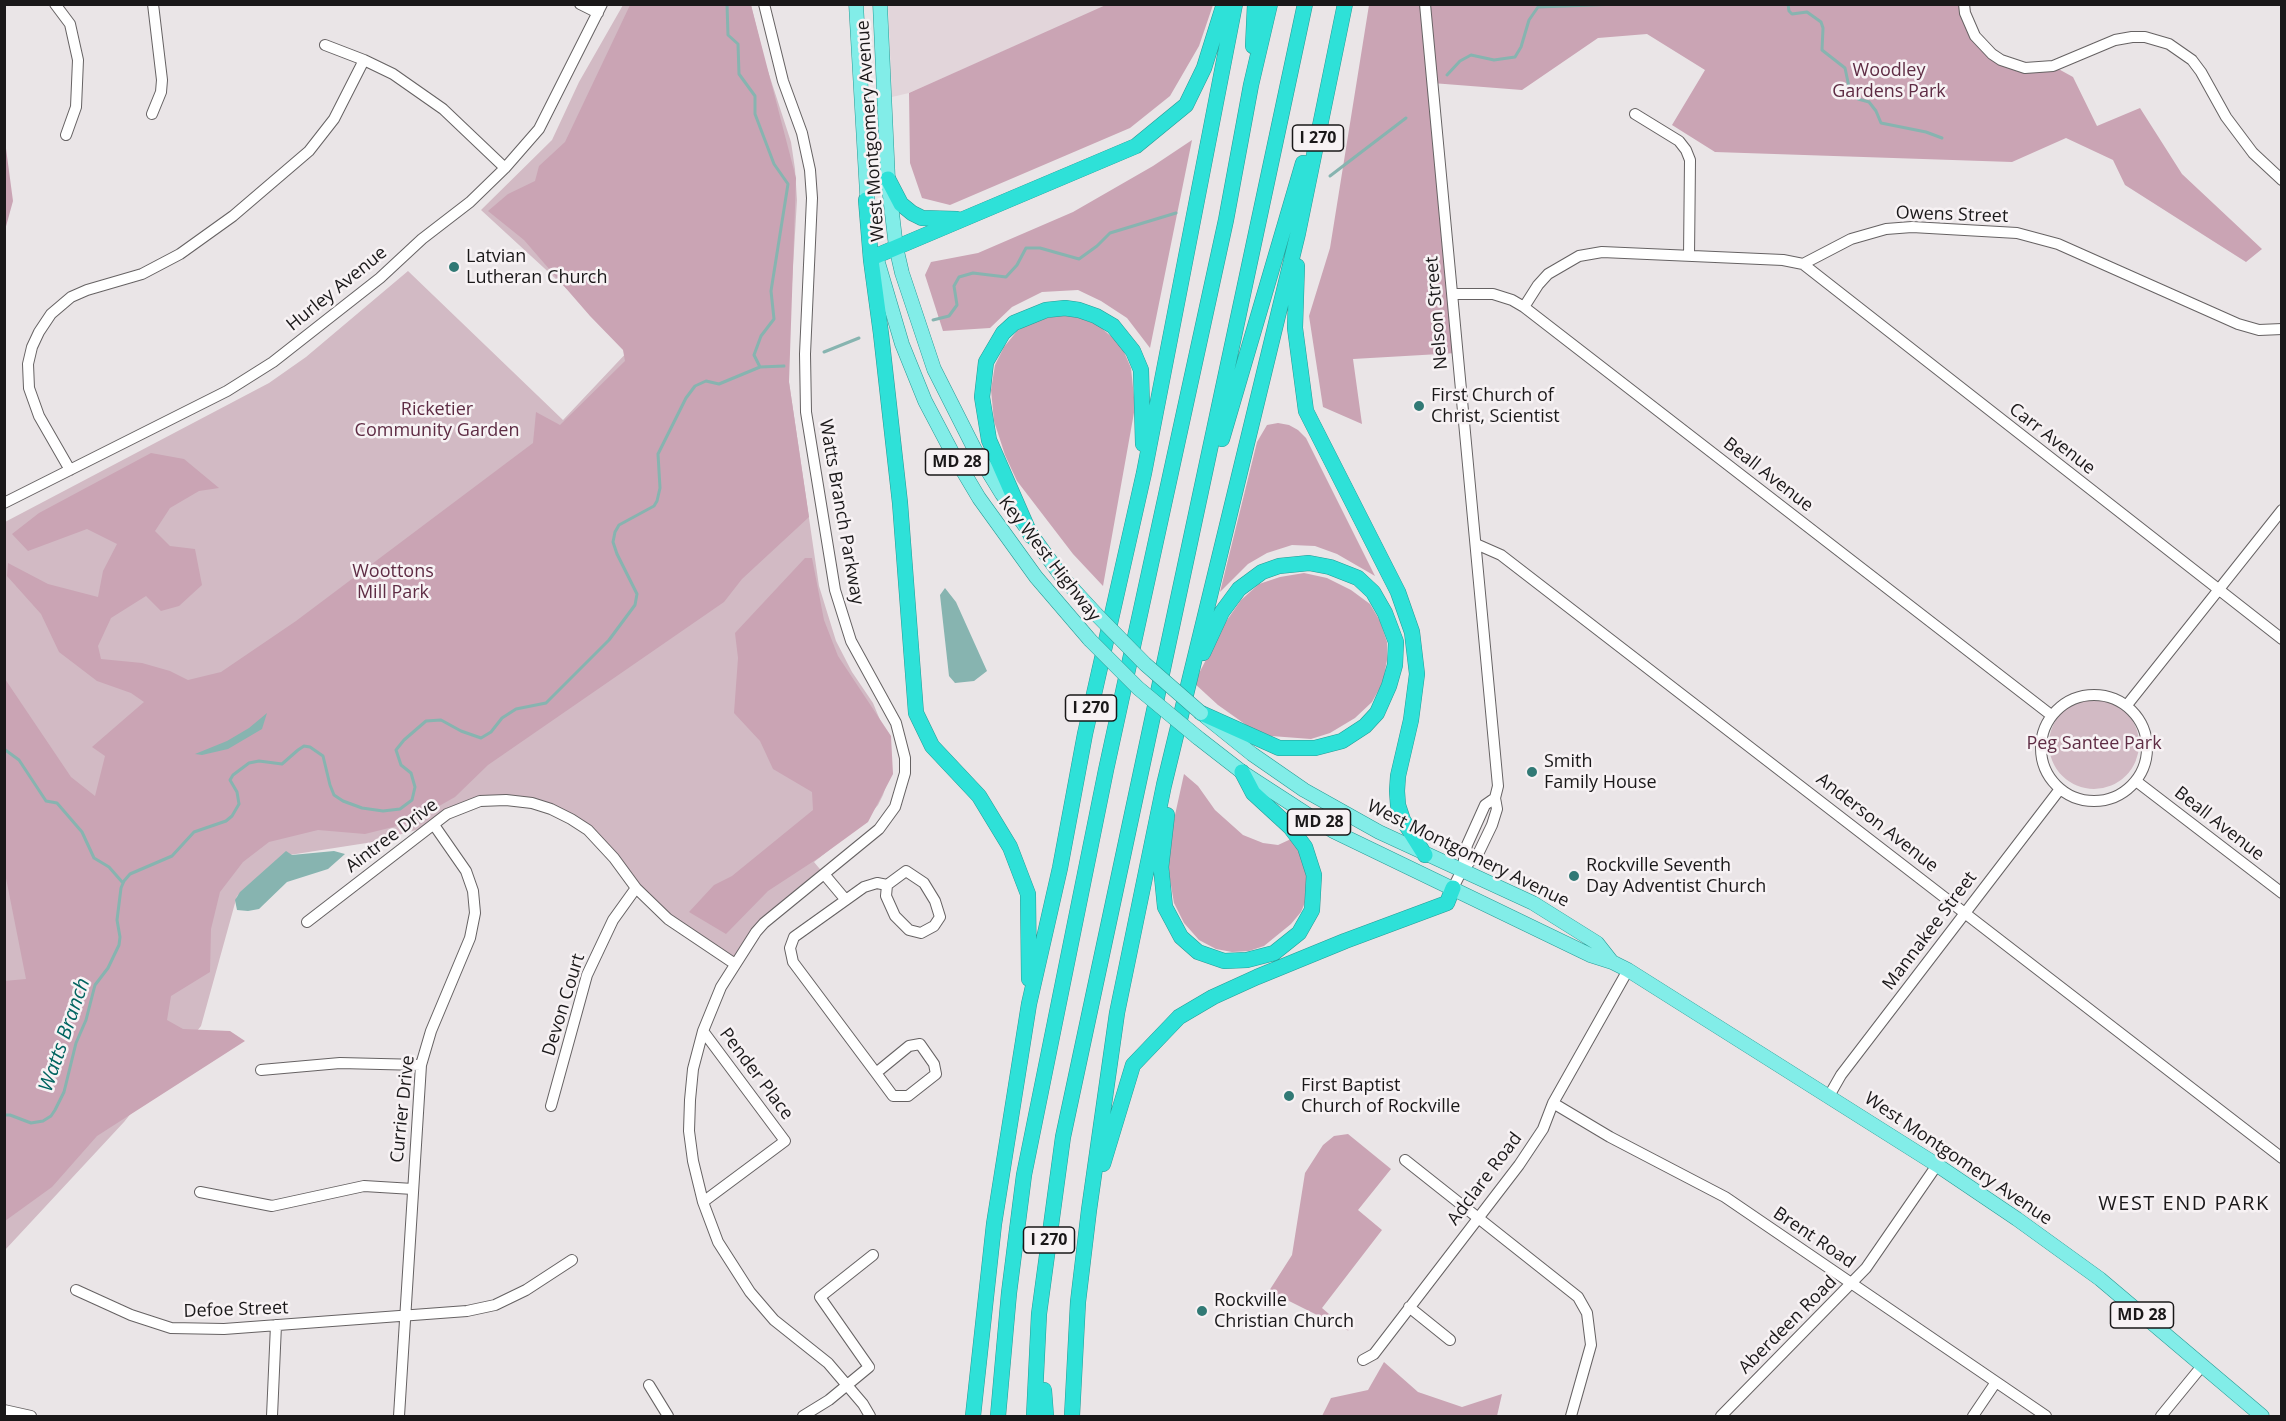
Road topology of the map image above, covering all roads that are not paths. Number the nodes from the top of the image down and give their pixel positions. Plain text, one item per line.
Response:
1 (55, 4) edge
2 (153, 4) edge
3 (580, 4) edge
4 (764, 4) edge
5 (856, 4) edge
6 (880, 4) edge
7 (1224, 4) edge
8 (1235, 4) edge
9 (1255, 4) edge
10 (1270, 4) edge
11 (1305, 4) edge
12 (1345, 4) edge
13 (1425, 4) edge
14 (1964, 4) edge
15 (600, 9) edge
16 (1339, 36) junction
17 (325, 45) dead end
18 (364, 60) junction
19 (1251, 85) junction
20 (152, 114) dead end
21 (1635, 114) dead end
22 (66, 135) dead end
23 (505, 168) junction
24 (888, 179) junction
25 (2282, 180) edge
26 (866, 200) junction
27 (960, 220) junction
28 (1298, 233) junction
29 (896, 247) junction
30 (876, 256) junction
31 (1689, 256) junction
32 (1803, 264) junction
33 (1452, 294) junction
34 (1524, 307) junction
35 (2282, 329) edge
36 (70, 470) junction
37 (1144, 473) junction
38 (4, 503) edge
39 (2282, 510) edge
40 (1031, 536) junction
41 (1476, 544) junction
42 (1189, 548) junction
43 (2217, 589) junction
44 (2282, 639) edge
45 (1090, 640) joint
46 (1188, 686) junction
47 (2127, 705) junction
48 (1201, 713) junction
49 (2051, 715) junction
50 (1170, 758) junction
51 (1242, 772) junction
52 (2136, 781) junction
53 (2060, 789) junction
54 (434, 825) junction
55 (1425, 855) junction
56 (1462, 870) junction
57 (824, 874) junction
58 (887, 885) junction
59 (636, 888) junction
60 (1453, 888) junction
61 (2282, 893) edge
62 (845, 900) junction
63 (1965, 912) junction
64 (307, 922) dead end
65 (1612, 962) junction
66 (735, 964) junction
67 (1628, 970) junction
68 (1029, 1004) junction
69 (703, 1031) junction
70 (421, 1065) junction
71 (261, 1070) dead end
72 (876, 1072) junction
73 (1829, 1096) junction
74 (1553, 1103) junction
75 (551, 1106) dead end
76 (2282, 1158) edge
77 (1405, 1160) dead end
78 (1937, 1165) junction
79 (412, 1189) junction
80 (200, 1192) dead end
81 (703, 1202) junction
82 (1089, 1210) junction
83 (1478, 1217) junction
84 (873, 1255) dead end
85 (572, 1260) dead end
86 (1852, 1284) junction
87 (76, 1290) dead end
88 (1409, 1307) junction
89 (1039, 1314) junction
90 (405, 1316) junction
91 (276, 1325) junction
92 (1450, 1340) dead end
93 (1363, 1360) dead end
94 (2202, 1366) junction
95 (1996, 1382) junction
96 (649, 1385) dead end
97 (847, 1386) junction
98 (4, 1410) edge
99 (31, 1416) edge
100 (272, 1416) edge
101 (399, 1416) edge
102 (668, 1416) edge
103 (803, 1416) edge
104 (870, 1416) edge
105 (973, 1416) edge
106 (998, 1416) edge
107 (1034, 1416) edge
108 (1046, 1416) edge
109 (1072, 1416) edge
110 (1571, 1416) edge
111 (1721, 1416) edge
112 (1973, 1416) edge
113 (2046, 1416) edge
114 (2161, 1416) edge
115 (2262, 1416) edge

1 - 22 street
2 - 20 street
3 - 15 street
4 - 57 street, Watts Branch Parkway
5 - 26 main road, West Montgomery Avenue / MD 28
6 - 24 main road, West Montgomery Avenue / MD 28
7 - 27 highway
8 - 37 highway, I 270
9 - 19 highway
10 - 19 highway, I 270
11 - 42 highway, I 270
12 - 16 highway, I 270
13 - 33 street, Nelson Street
14 - 25 street
15 - 23 street, Hurley Avenue
16 - 28 highway, I 270
16 - 42 highway
17 - 18 street
18 - 23 street
18 - 36 street
19 - 106 highway, I 270
21 - 31 street
23 - 36 street, Hurley Avenue
24 - 27 highway
24 - 29 main road, West Montgomery Avenue / MD 28
26 - 30 main road, Key West Highway / MD 28
26 - 68 highway
27 - 29 highway
28 - 46 highway, I 270
28 - 55 highway
29 - 30 highway
29 - 40 main road, West Montgomery Avenue / MD 28
30 - 45 main road, Key West Highway / MD 28
31 - 32 street
31 - 34 street
32 - 35 street, Owens Street
32 - 43 street, Carr Avenue
33 - 34 street, Beall Avenue
33 - 41 street, Nelson Street
34 - 49 street, Beall Avenue
36 - 38 street, Hurley Avenue
37 - 40 highway
37 - 68 highway, I 270
39 - 43 street
40 - 48 main road, West Montgomery Avenue / MD 28, bridge
41 - 56 street, Nelson Street
41 - 63 street, Anderson Avenue
42 - 89 highway, I 270
43 - 44 street, Carr Avenue
43 - 47 street
45 - 51 main road, West Montgomery Avenue / MD 28, bridge
46 - 48 highway
46 - 50 highway, I 270
47 - 49 street
47 - 52 street
48 - 55 main road, West Montgomery Avenue / MD 28
49 - 53 street
50 - 51 highway
50 - 82 highway, I 270
51 - 60 main road, West Montgomery Avenue / MD 28
52 - 53 street
52 - 61 street, Beall Avenue
53 - 63 street, Mannakee Street
54 - 59 street, Aintree Drive
54 - 64 street, Aintree Drive
54 - 70 street, Currier Drive
55 - 56 main road, West Montgomery Avenue / MD 28
56 - 60 street, Nelson Street
56 - 65 main road, West Montgomery Avenue / MD 28
57 - 62 street
57 - 66 street, Watts Branch Parkway
58 - 58 street
58 - 62 street
59 - 66 street, Aintree Drive
59 - 75 street, Devon Court
60 - 65 main road, West Montgomery Avenue / MD 28
60 - 82 highway
62 - 72 street
63 - 73 street, Mannakee Street
63 - 76 street, Anderson Avenue
65 - 67 main road, West Montgomery Avenue / MD 28
66 - 69 street, Watts Branch Parkway
67 - 73 main road, West Montgomery Avenue / MD 28
67 - 74 street, Adclare Road
68 - 105 highway, I 270
69 - 81 street, Watts Branch Parkway
69 - 81 street, Pender Place
70 - 71 street
70 - 79 street, Currier Drive
72 - 72 street
73 - 78 main road, West Montgomery Avenue / MD 28
74 - 83 street, Adclare Road
74 - 86 street, Brent Road
77 - 83 street
78 - 86 street, Aberdeen Road
78 - 94 main road, West Montgomery Avenue / MD 28
79 - 80 street
79 - 90 street, Currier Drive
81 - 97 street, Watts Branch Parkway
82 - 109 highway, I 270
83 - 88 street, Adclare Road
83 - 110 street
84 - 97 street
85 - 90 street, Defoe Street
86 - 95 street, Brent Road
86 - 111 street, Aberdeen Road
87 - 91 street, Defoe Street
88 - 92 street
88 - 93 street, Adclare Road
89 - 107 highway, I 270
89 - 108 highway
90 - 91 street, Defoe Street
90 - 101 street, Currier Drive
91 - 100 street
94 - 114 street
94 - 115 main road, West Montgomery Avenue / MD 28
95 - 112 street
95 - 113 street, Brent Road
96 - 102 street
97 - 103 street
97 - 104 street, Watts Branch Parkway
98 - 99 street

